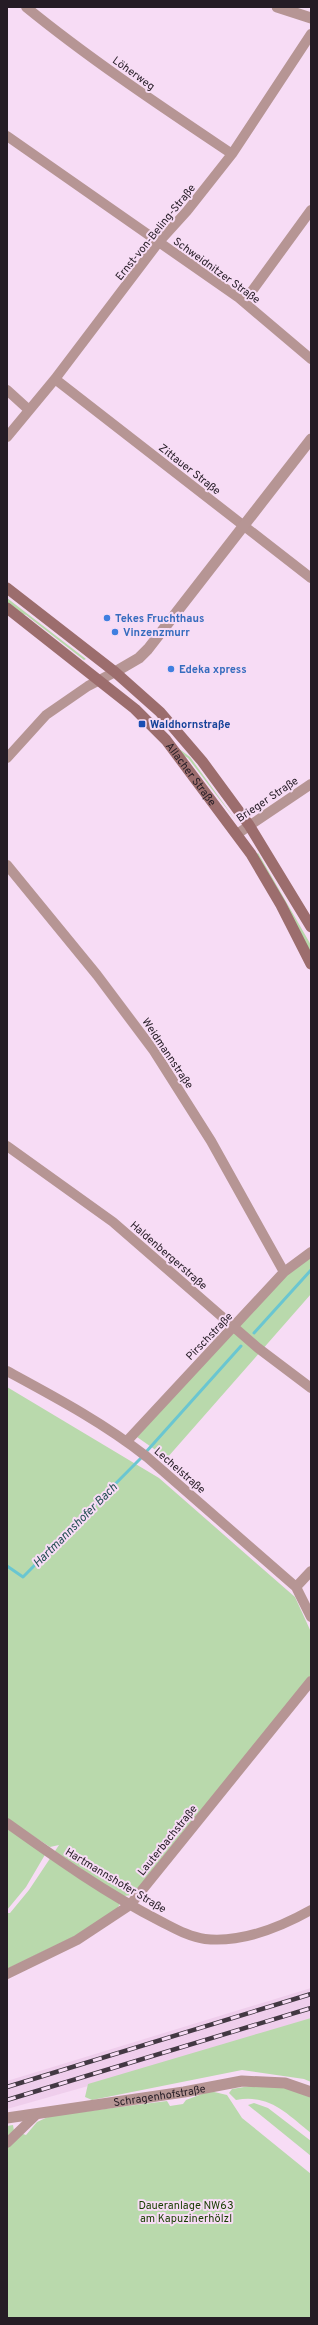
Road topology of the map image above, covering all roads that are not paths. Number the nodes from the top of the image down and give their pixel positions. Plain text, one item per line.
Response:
1 (26, 7) edge
2 (276, 7) edge
3 (311, 18) edge
4 (311, 34) edge
5 (7, 136) edge
6 (232, 154) junction
7 (311, 210) edge
8 (158, 243) junction
9 (244, 302) junction
10 (311, 359) edge
11 (55, 379) junction
12 (7, 390) edge
13 (29, 410) junction
14 (7, 437) edge
15 (311, 439) edge
16 (243, 526) junction
17 (311, 578) edge
18 (7, 588) edge
19 (7, 608) edge
20 (115, 672) junction
21 (98, 680) junction
22 (7, 758) edge
23 (311, 784) edge
24 (249, 825) junction
25 (237, 834) junction
26 (7, 864) edge
27 (311, 927) edge
28 (311, 964) edge
29 (7, 1146) edge
30 (311, 1252) edge
31 (284, 1272) junction
32 (234, 1327) junction
33 (7, 1371) edge
34 (311, 1388) edge
35 (127, 1441) junction
36 (311, 1571) edge
37 (296, 1587) junction
38 (311, 1617) edge
39 (311, 1681) edge
40 (7, 1824) edge
41 (130, 1905) junction
42 (311, 1910) edge
43 (7, 1974) edge
44 (311, 2092) edge
45 (37, 2114) junction
46 (7, 2118) edge
47 (7, 2144) edge

1 - 6 street, Löherweg
2 - 3 street
4 - 6 street, Ernst-von-Beling-Straße
5 - 8 street, Schweidnitzer Straße
6 - 8 street, Ernst-von-Beling-Straße
7 - 9 street
8 - 9 street, Schweidnitzer Straße
8 - 11 street, Ernst-von-Beling-Straße
9 - 10 street, Schweidnitzer Straße
11 - 13 street, Ernst-von-Beling-Straße
11 - 16 street, Zittauer Straße
12 - 13 street
13 - 14 street, Ernst-von-Beling-Straße
15 - 16 street
16 - 17 street, Zittauer Straße
16 - 20 street
18 - 20 main road, Allacher Straße
19 - 21 main road, Allacher Straße
20 - 21 street
20 - 24 main road, Allacher Straße
21 - 22 street
21 - 25 main road, Allacher Straße
23 - 24 street, Brieger Straße
24 - 25 street, Brieger Straße
24 - 27 main road, Allacher Straße
25 - 28 main road, Allacher Straße
26 - 31 street, Weidmannstraße
29 - 32 street, Haldenbergerstraße
30 - 31 street, Pirschstraße
31 - 32 street, Pirschstraße
32 - 34 street, Haldenbergerstraße
32 - 35 street, Pirschstraße
33 - 35 street, Lechelstraße
35 - 37 street, Lechelstraße
36 - 37 street
37 - 38 street, Lechelstraße
39 - 41 street, Lauterbachstraße
40 - 41 street, Hartmannshofer Straße
41 - 42 street, Hartmannshofer Straße
41 - 43 street, Lauterbachstraße
44 - 45 street, Schragenhofstraße
45 - 46 street, Schragenhofstraße
45 - 47 street

